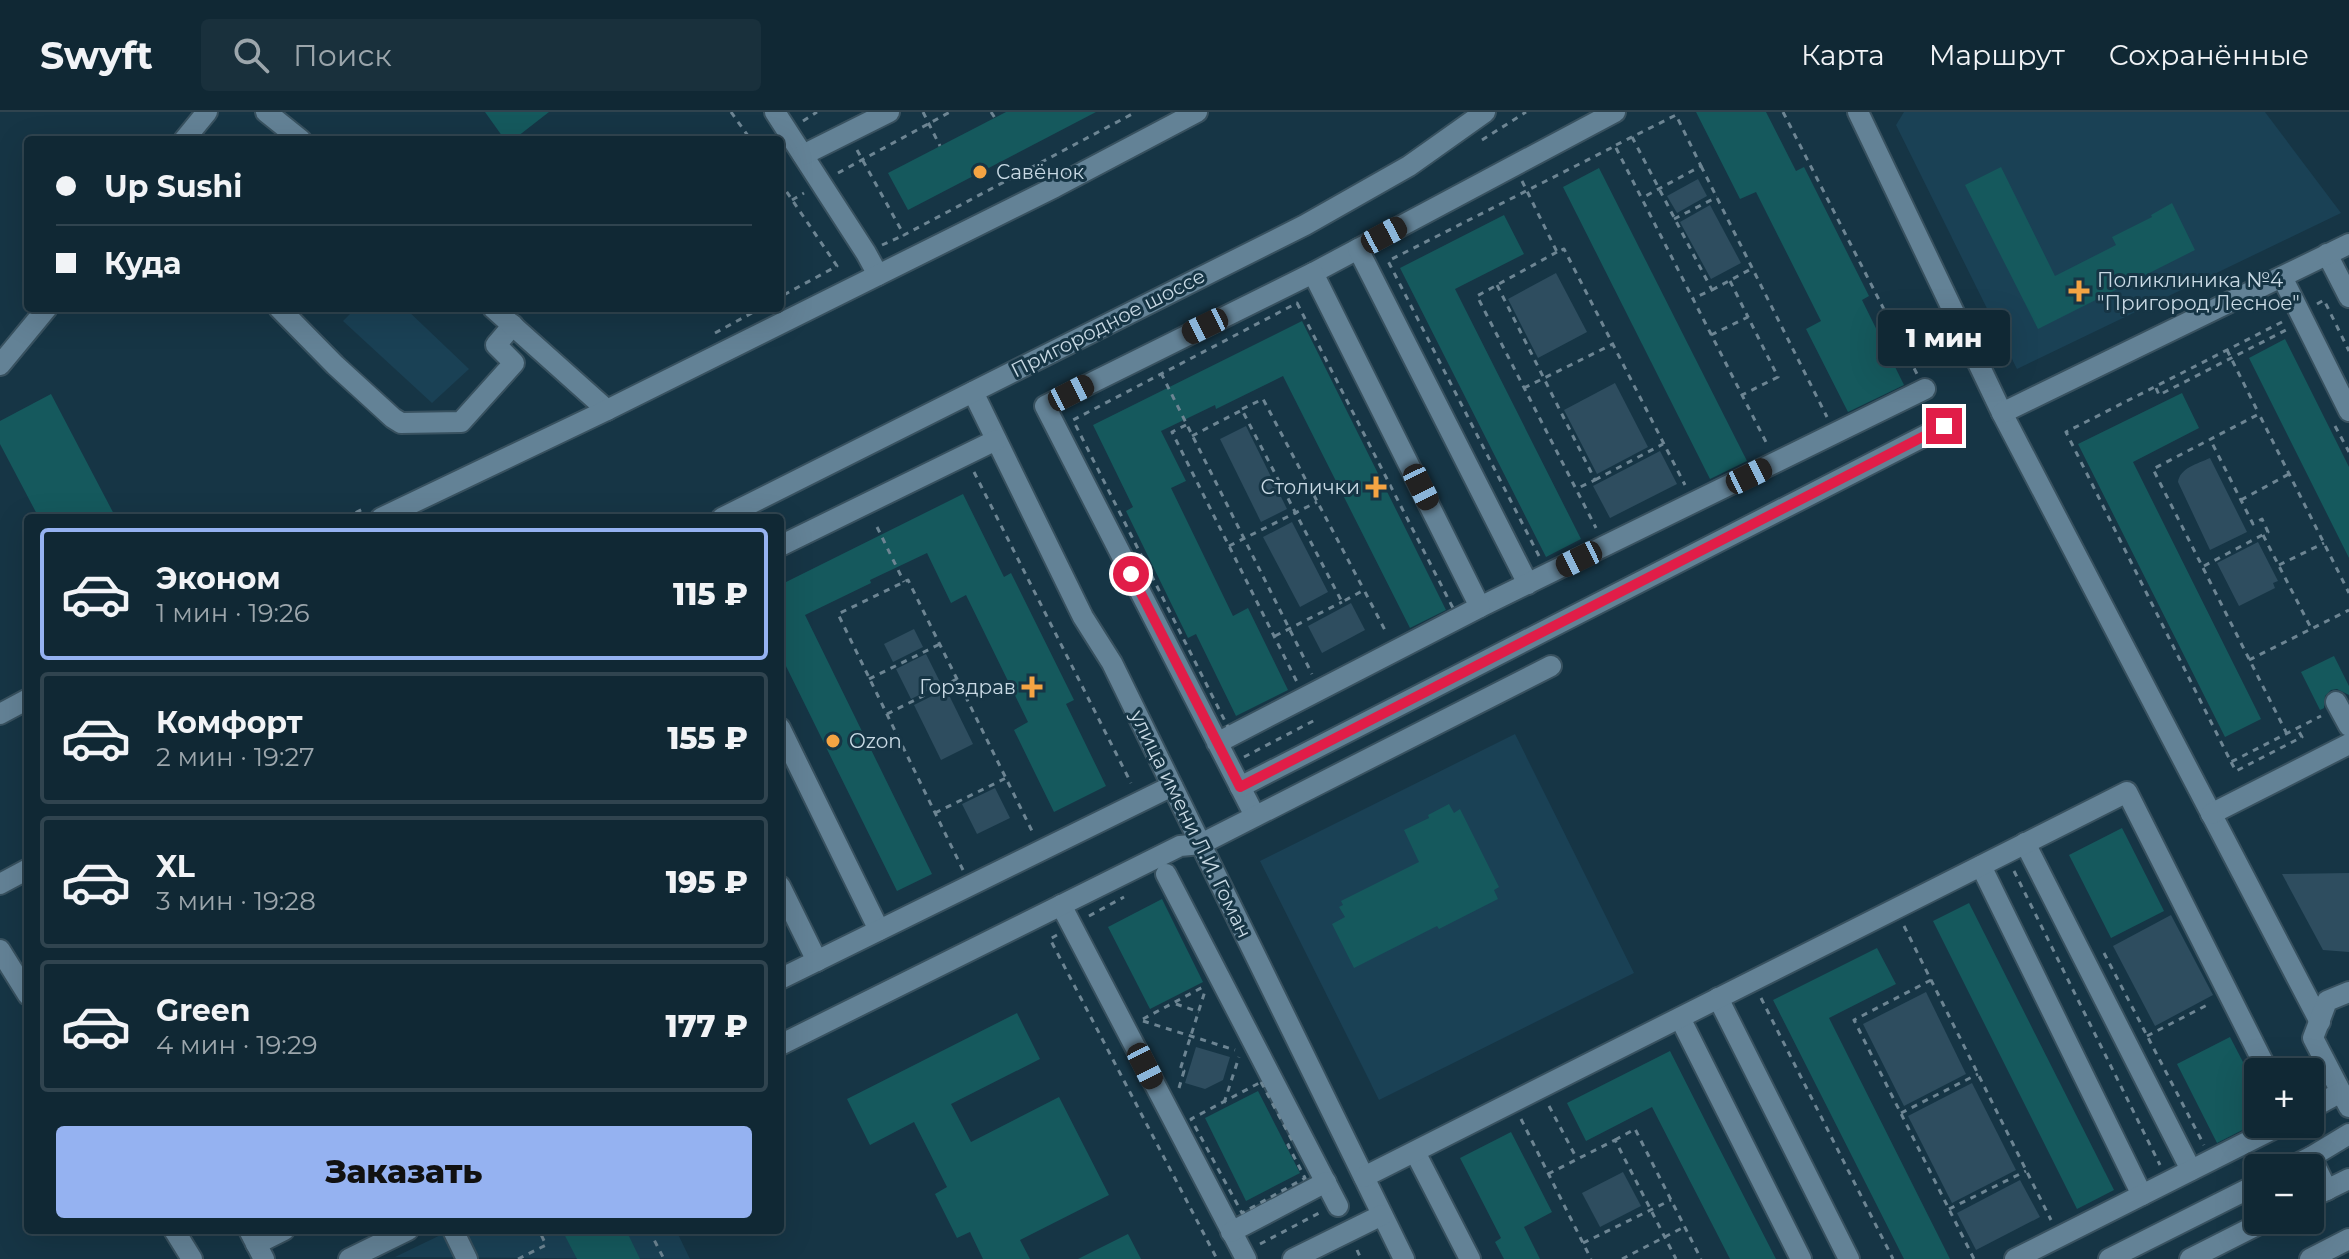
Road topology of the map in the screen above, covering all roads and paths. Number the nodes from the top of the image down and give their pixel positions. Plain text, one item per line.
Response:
1 (207, 112) edge
2 (266, 112) edge
3 (731, 112) edge
4 (775, 112) edge
5 (889, 112) edge
6 (923, 112) edge
7 (950, 112) edge
8 (991, 112) edge
9 (1136, 112) edge
10 (1197, 112) edge
11 (1485, 112) edge
12 (1615, 112) edge
13 (1783, 112) edge
14 (1858, 112) edge
15 (1679, 113) edge
16 (995, 118) dead end
17 (929, 124) junction
18 (187, 136) edge
19 (296, 136) edge
20 (748, 136) edge
21 (1632, 137) junction
22 (940, 146) dead end
23 (1615, 146) junction
24 (803, 155) junction
25 (1701, 166) junction
26 (784, 188) edge
27 (1658, 189) junction
28 (1717, 197) junction
29 (1642, 198) junction
30 (1532, 202) dead end
31 (1674, 219) junction
32 (2349, 244) edge
33 (1358, 249) junction
34 (1557, 252) junction
35 (2327, 254) junction
36 (1388, 261) junction
37 (1752, 268) junction
38 (1368, 269) junction
39 (1313, 273) junction
40 (878, 275) junction
41 (2282, 277) junction
42 (1730, 281) junction
43 (1497, 285) junction
44 (1712, 290) junction
45 (784, 295) edge
46 (2349, 297) edge
47 (1693, 299) junction
48 (44, 312) edge
49 (283, 312) edge
50 (498, 312) edge
51 (1748, 317) junction
52 (2281, 322) dead end
53 (513, 325) junction
54 (1711, 335) junction
55 (2292, 342) dead end
56 (1613, 344) junction
57 (2227, 350) junction
58 (1151, 353) junction
59 (2231, 358) junction
60 (0, 365) edge
61 (1161, 374) junction
62 (1544, 378) junction
63 (2155, 386) junction
64 (1924, 387) joint
65 (1524, 388) junction
66 (973, 392) junction
67 (1742, 395) junction
68 (607, 410) junction
69 (1242, 410) junction
70 (2349, 411) edge
71 (2002, 413) junction
72 (2259, 414) junction
73 (1186, 425) junction
74 (1944, 426) dead end
75 (1835, 433) junction
76 (1192, 436) junction
77 (2210, 439) junction
78 (996, 440) junction
79 (1664, 444) junction
80 (966, 455) junction
81 (1776, 462) junction
82 (2289, 474) junction
83 (1595, 480) junction
84 (1576, 489) junction
85 (1687, 489) dead end
86 (2241, 500) junction
87 (1317, 502) junction
88 (389, 514) edge
89 (730, 514) edge
90 (1296, 514) junction
91 (877, 527) dead end
92 (1597, 531) dead end
93 (2263, 535) junction
94 (1244, 539) junction
95 (2324, 543) junction
96 (784, 544) edge
97 (1229, 546) junction
98 (1539, 556) dead end
99 (2279, 565) junction
100 (2202, 566) junction
101 (904, 582) junction
102 (1528, 584) junction
103 (1364, 590) junction
104 (2349, 593) edge
105 (1342, 602) junction
106 (1480, 607) junction
107 (2349, 610) edge
108 (1290, 629) junction
109 (2311, 629) junction
110 (1275, 636) junction
111 (1390, 639) dead end
112 (940, 644) junction
113 (2249, 660) junction
114 (1551, 666) dead end
115 (1314, 677) dead end
116 (869, 679) junction
117 (957, 679) junction
118 (1299, 685) dead end
119 (24, 701) edge
120 (2338, 704) joint
121 (0, 714) edge
122 (887, 714) junction
123 (1317, 719) dead end
124 (2349, 726) edge
125 (2297, 728) junction
126 (2287, 734) junction
127 (784, 736) edge
128 (1217, 743) junction
129 (2349, 744) edge
130 (1244, 757) dead end
131 (2231, 762) junction
132 (1006, 778) junction
133 (1172, 786) junction
134 (1240, 787) junction
135 (1141, 802) junction
136 (935, 813) junction
137 (2211, 814) junction
138 (1255, 816) junction
139 (1034, 835) dead end
140 (2025, 843) junction
141 (1201, 844) junction
142 (2005, 853) junction
143 (1981, 866) junction
144 (963, 870) dead end
145 (24, 871) edge
146 (1166, 874) dead end
147 (0, 884) edge
148 (784, 894) edge
149 (1126, 896) dead end
150 (2055, 903) junction
151 (1061, 905) junction
152 (2035, 913) junction
153 (1072, 926) junction
154 (879, 930) junction
155 (1907, 933) dead end
156 (0, 950) edge
157 (2103, 951) dead end
158 (817, 961) junction
159 (2110, 965) junction
160 (2091, 975) junction
161 (784, 977) edge
162 (1931, 980) junction
163 (2071, 986) junction
164 (24, 989) edge
165 (2349, 992) edge
166 (1718, 998) junction
167 (1761, 998) dead end
168 (1173, 1003) junction
169 (1199, 1012) junction
170 (1680, 1018) junction
171 (1141, 1020) junction
172 (2320, 1022) junction
173 (1146, 1030) dead end
174 (1191, 1036) junction
175 (784, 1043) edge
176 (2261, 1058) edge
177 (1978, 1074) junction
178 (1171, 1080) dead end
179 (2345, 1099) edge
180 (1224, 1103) junction
181 (2324, 1105) edge
182 (1552, 1111) dead end
183 (1188, 1113) dead end
184 (1901, 1113) junction
185 (1191, 1119) junction
186 (1524, 1125) dead end
187 (2349, 1134) edge
188 (2255, 1138) edge
189 (1615, 1140) junction
190 (1415, 1152) junction
191 (2316, 1154) edge
192 (2210, 1156) dead end
193 (1577, 1159) junction
194 (2191, 1170) junction
195 (2026, 1171) junction
196 (1548, 1174) junction
197 (1364, 1177) junction
198 (2349, 1179) edge
199 (1326, 1182) junction
200 (2168, 1182) junction
201 (2244, 1191) edge
202 (2324, 1192) edge
203 (2142, 1195) junction
204 (1671, 1200) junction
205 (1338, 1205) joint
206 (1651, 1209) junction
207 (1949, 1209) junction
208 (1382, 1215) junction
209 (2054, 1226) dead end
210 (1684, 1227) junction
211 (1231, 1232) junction
212 (2244, 1233) edge
213 (176, 1234) edge
214 (276, 1234) edge
215 (400, 1234) edge
216 (455, 1234) edge
217 (541, 1234) edge
218 (651, 1234) edge
219 (1665, 1237) junction
220 (2349, 1239) edge
221 (1583, 1243) junction
222 (256, 1244) edge
223 (1244, 1256) edge
224 (2203, 1256) edge
225 (192, 1259) edge
226 (349, 1259) edge
227 (467, 1259) edge
228 (518, 1259) edge
229 (664, 1259) edge
230 (1217, 1259) edge
231 (1293, 1259) edge
232 (1404, 1259) edge
233 (1470, 1259) edge
234 (1591, 1259) edge
235 (1622, 1259) edge
236 (1676, 1259) edge
237 (1701, 1259) edge
238 (1801, 1259) edge
239 (1849, 1259) edge
240 (1893, 1259) edge
241 (1974, 1259) edge
242 (2015, 1259) edge
243 (2109, 1259) edge
244 (2310, 1259) edge

1 - 18 street
2 - 19 street
3 - 20 path
4 - 24 street
5 - 24 street
6 - 17 path
7 - 17 path
8 - 16 path
9 - 17 path
10 - 40 street
11 - 66 street, Пригородное шоссе
12 - 33 street
13 - 64 path
14 - 71 street
15 - 21 path
15 - 25 path
17 - 22 path
21 - 23 path
21 - 27 path
23 - 29 path
23 - 36 path
24 - 40 street
25 - 27 path
25 - 28 path
26 - 45 path
27 - 29 path
27 - 31 path
28 - 31 path
28 - 37 path
29 - 47 path
30 - 34 path
31 - 44 path
32 - 35 street
33 - 38 street
33 - 39 street
34 - 43 path
34 - 56 path
35 - 41 street
35 - 46 street
36 - 38 path
36 - 98 path
37 - 42 path
37 - 75 path
38 - 102 street
39 - 58 street
39 - 106 street
40 - 68 street
41 - 70 street
41 - 71 street
42 - 44 path
42 - 51 path
43 - 62 path
43 - 65 path
44 - 47 path
47 - 54 path
48 - 60 street
49 - 53 street
50 - 53 street
51 - 54 path
51 - 67 path
52 - 57 path
53 - 68 street
54 - 67 path
55 - 59 path
56 - 62 path
56 - 79 path
57 - 59 path
57 - 63 path
58 - 61 path
58 - 128 street
59 - 63 path
59 - 72 path
61 - 61 path
61 - 73 path
62 - 65 path
62 - 83 path
63 - 131 path
64 - 75 street
65 - 84 path
66 - 78 street, улица имени Л.И. Гоман
66 - 89 street, Пригородное шоссе
67 - 81 path
68 - 88 street
69 - 76 path
69 - 87 path
69 - 90 path
71 - 137 street
72 - 77 path
72 - 82 path
73 - 76 path
73 - 97 path
74 - 134 street
75 - 81 street
76 - 94 path
77 - 86 path
77 - 100 path
78 - 80 street
78 - 133 street, улица имени Л.И. Гоман
79 - 83 path
79 - 85 path
80 - 96 street
80 - 135 path
81 - 102 street
82 - 86 path
82 - 95 path
83 - 84 path
84 - 92 path
86 - 93 path
87 - 90 path
87 - 103 path
90 - 94 path
90 - 105 path
91 - 101 path
93 - 99 path
93 - 100 path
94 - 97 path
94 - 108 path
95 - 99 path
95 - 104 path
97 - 110 path
99 - 109 path
100 - 113 path
101 - 112 path
101 - 116 path
102 - 106 street
103 - 105 path
103 - 111 path
105 - 108 path
106 - 128 street
107 - 109 path
108 - 110 path
108 - 115 path
109 - 113 path
110 - 118 path
112 - 116 path
112 - 117 path
113 - 126 path
114 - 138 street
116 - 122 path
117 - 122 path
117 - 132 path
119 - 121 street
120 - 124 street
120 - 125 path
122 - 136 path
123 - 130 path
125 - 126 path
125 - 131 path
126 - 131 path
127 - 154 street
128 - 134 street
129 - 137 street
132 - 136 path
132 - 139 path
133 - 135 street
133 - 141 street, улица имени Л.И. Гоман
134 - 138 street
135 - 154 street
136 - 144 path
137 - 172 street
138 - 141 street
140 - 142 street
140 - 150 street
140 - 176 street
141 - 151 street
141 - 197 street, улица имени Л.И. Гоман
142 - 143 street
142 - 152 path
143 - 166 street
143 - 203 street
145 - 147 street
146 - 199 street
148 - 158 street
149 - 153 path
150 - 152 path
150 - 160 street
151 - 153 street
151 - 175 street
152 - 163 path
153 - 211 street
153 - 230 path
154 - 158 street
155 - 162 path
156 - 164 street
157 - 159 path
158 - 161 street
159 - 160 path
159 - 192 path
160 - 163 path
160 - 194 street
162 - 177 path
162 - 184 path
163 - 200 path
165 - 172 street
166 - 170 street
166 - 239 street
167 - 240 path
168 - 169 path
168 - 169 path
168 - 171 path
169 - 174 path
170 - 190 street
170 - 238 street
171 - 173 path
171 - 174 path
172 - 179 street
174 - 178 path
174 - 180 path
177 - 184 path
177 - 195 path
179 - 181 street
180 - 185 path
180 - 185 path
182 - 193 path
183 - 185 path
184 - 207 path
186 - 196 path
187 - 191 street
188 - 194 street
189 - 193 path
189 - 204 path
189 - 206 path
190 - 197 street
190 - 233 street
193 - 196 path
194 - 200 street
195 - 207 path
195 - 209 path
196 - 221 path
197 - 208 street, улица имени Л.И. Гоман
198 - 202 street
199 - 205 street
199 - 211 street
200 - 203 street
201 - 243 street
203 - 242 street
204 - 206 path
204 - 210 path
205 - 223 path
206 - 219 path
206 - 221 path
207 - 241 path
208 - 231 street
208 - 232 street, улица имени Л.И. Гоман
210 - 219 path
210 - 237 path
211 - 223 street
212 - 224 street
213 - 225 street
214 - 222 street
215 - 226 street
216 - 227 street
217 - 228 path
218 - 229 path
219 - 235 path
219 - 236 path
220 - 244 street
221 - 234 path

